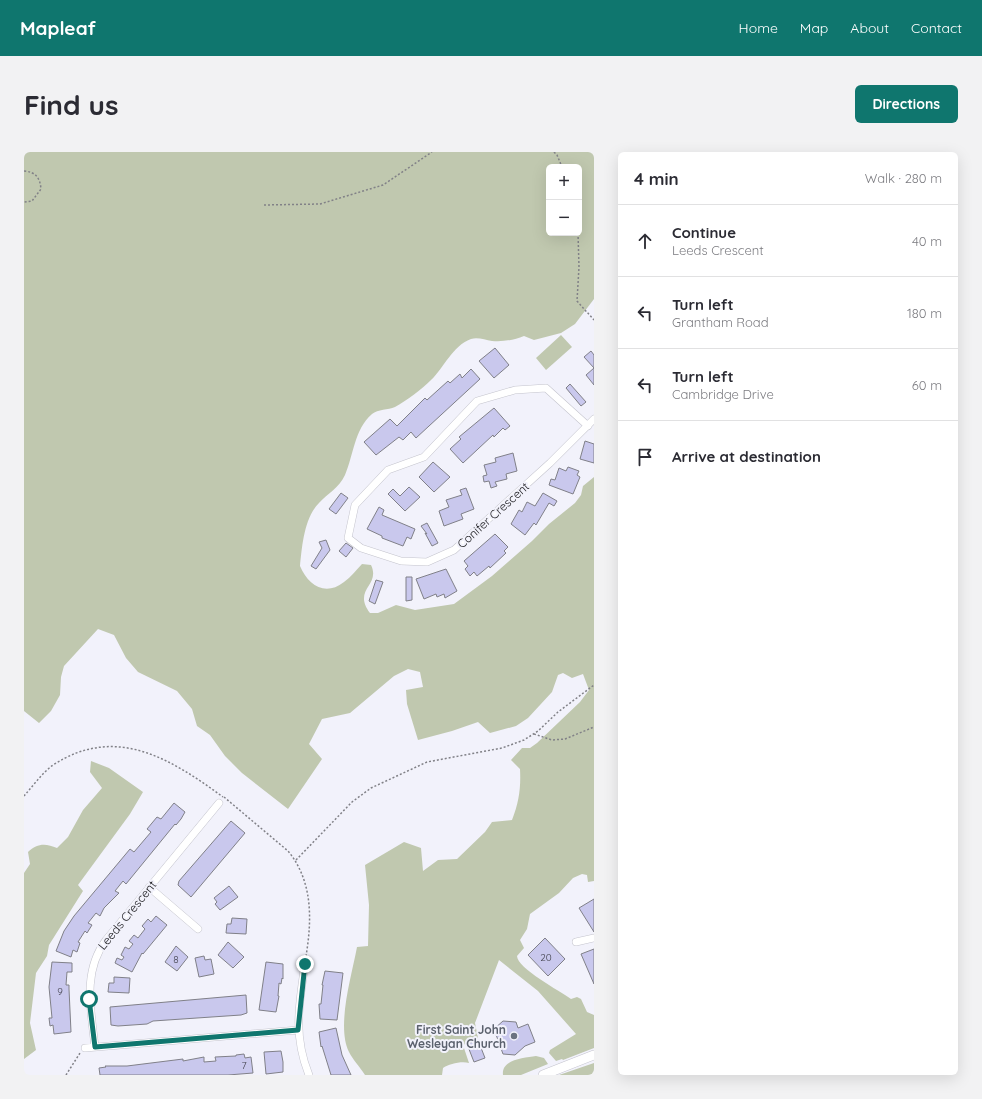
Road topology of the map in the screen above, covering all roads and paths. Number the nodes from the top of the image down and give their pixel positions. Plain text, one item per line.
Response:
1 (432, 152) edge
2 (554, 152) edge
3 (561, 164) edge
4 (24, 171) edge
5 (24, 202) edge
6 (264, 205) dead end
7 (578, 236) edge
8 (594, 320) edge
9 (594, 419) edge
10 (588, 426) junction
11 (594, 684) edge
12 (594, 727) edge
13 (534, 734) junction
14 (24, 796) edge
15 (224, 797) junction
16 (219, 803) joint
17 (296, 860) junction
18 (149, 887) junction
19 (198, 929) dead end
20 (594, 938) edge
21 (576, 942) dead end
22 (305, 964) joint
23 (298, 1030) junction
24 (95, 1047) junction
25 (85, 1048) joint
26 (594, 1055) edge
27 (66, 1075) edge
28 (309, 1075) edge
29 (543, 1075) edge

1 - 6 path
2 - 3 path
4 - 5 path
7 - 8 path
9 - 10 street, Conifer Crescent
10 - 10 street, Conifer Crescent
11 - 13 path
12 - 13 path
13 - 17 path
14 - 15 path
15 - 16 path
15 - 17 path
16 - 18 street, Leeds Crescent
17 - 22 path
18 - 19 street
18 - 24 street, Leeds Crescent
20 - 21 street
22 - 23 street
23 - 24 street
23 - 28 street
24 - 25 street
25 - 27 path
26 - 29 street

